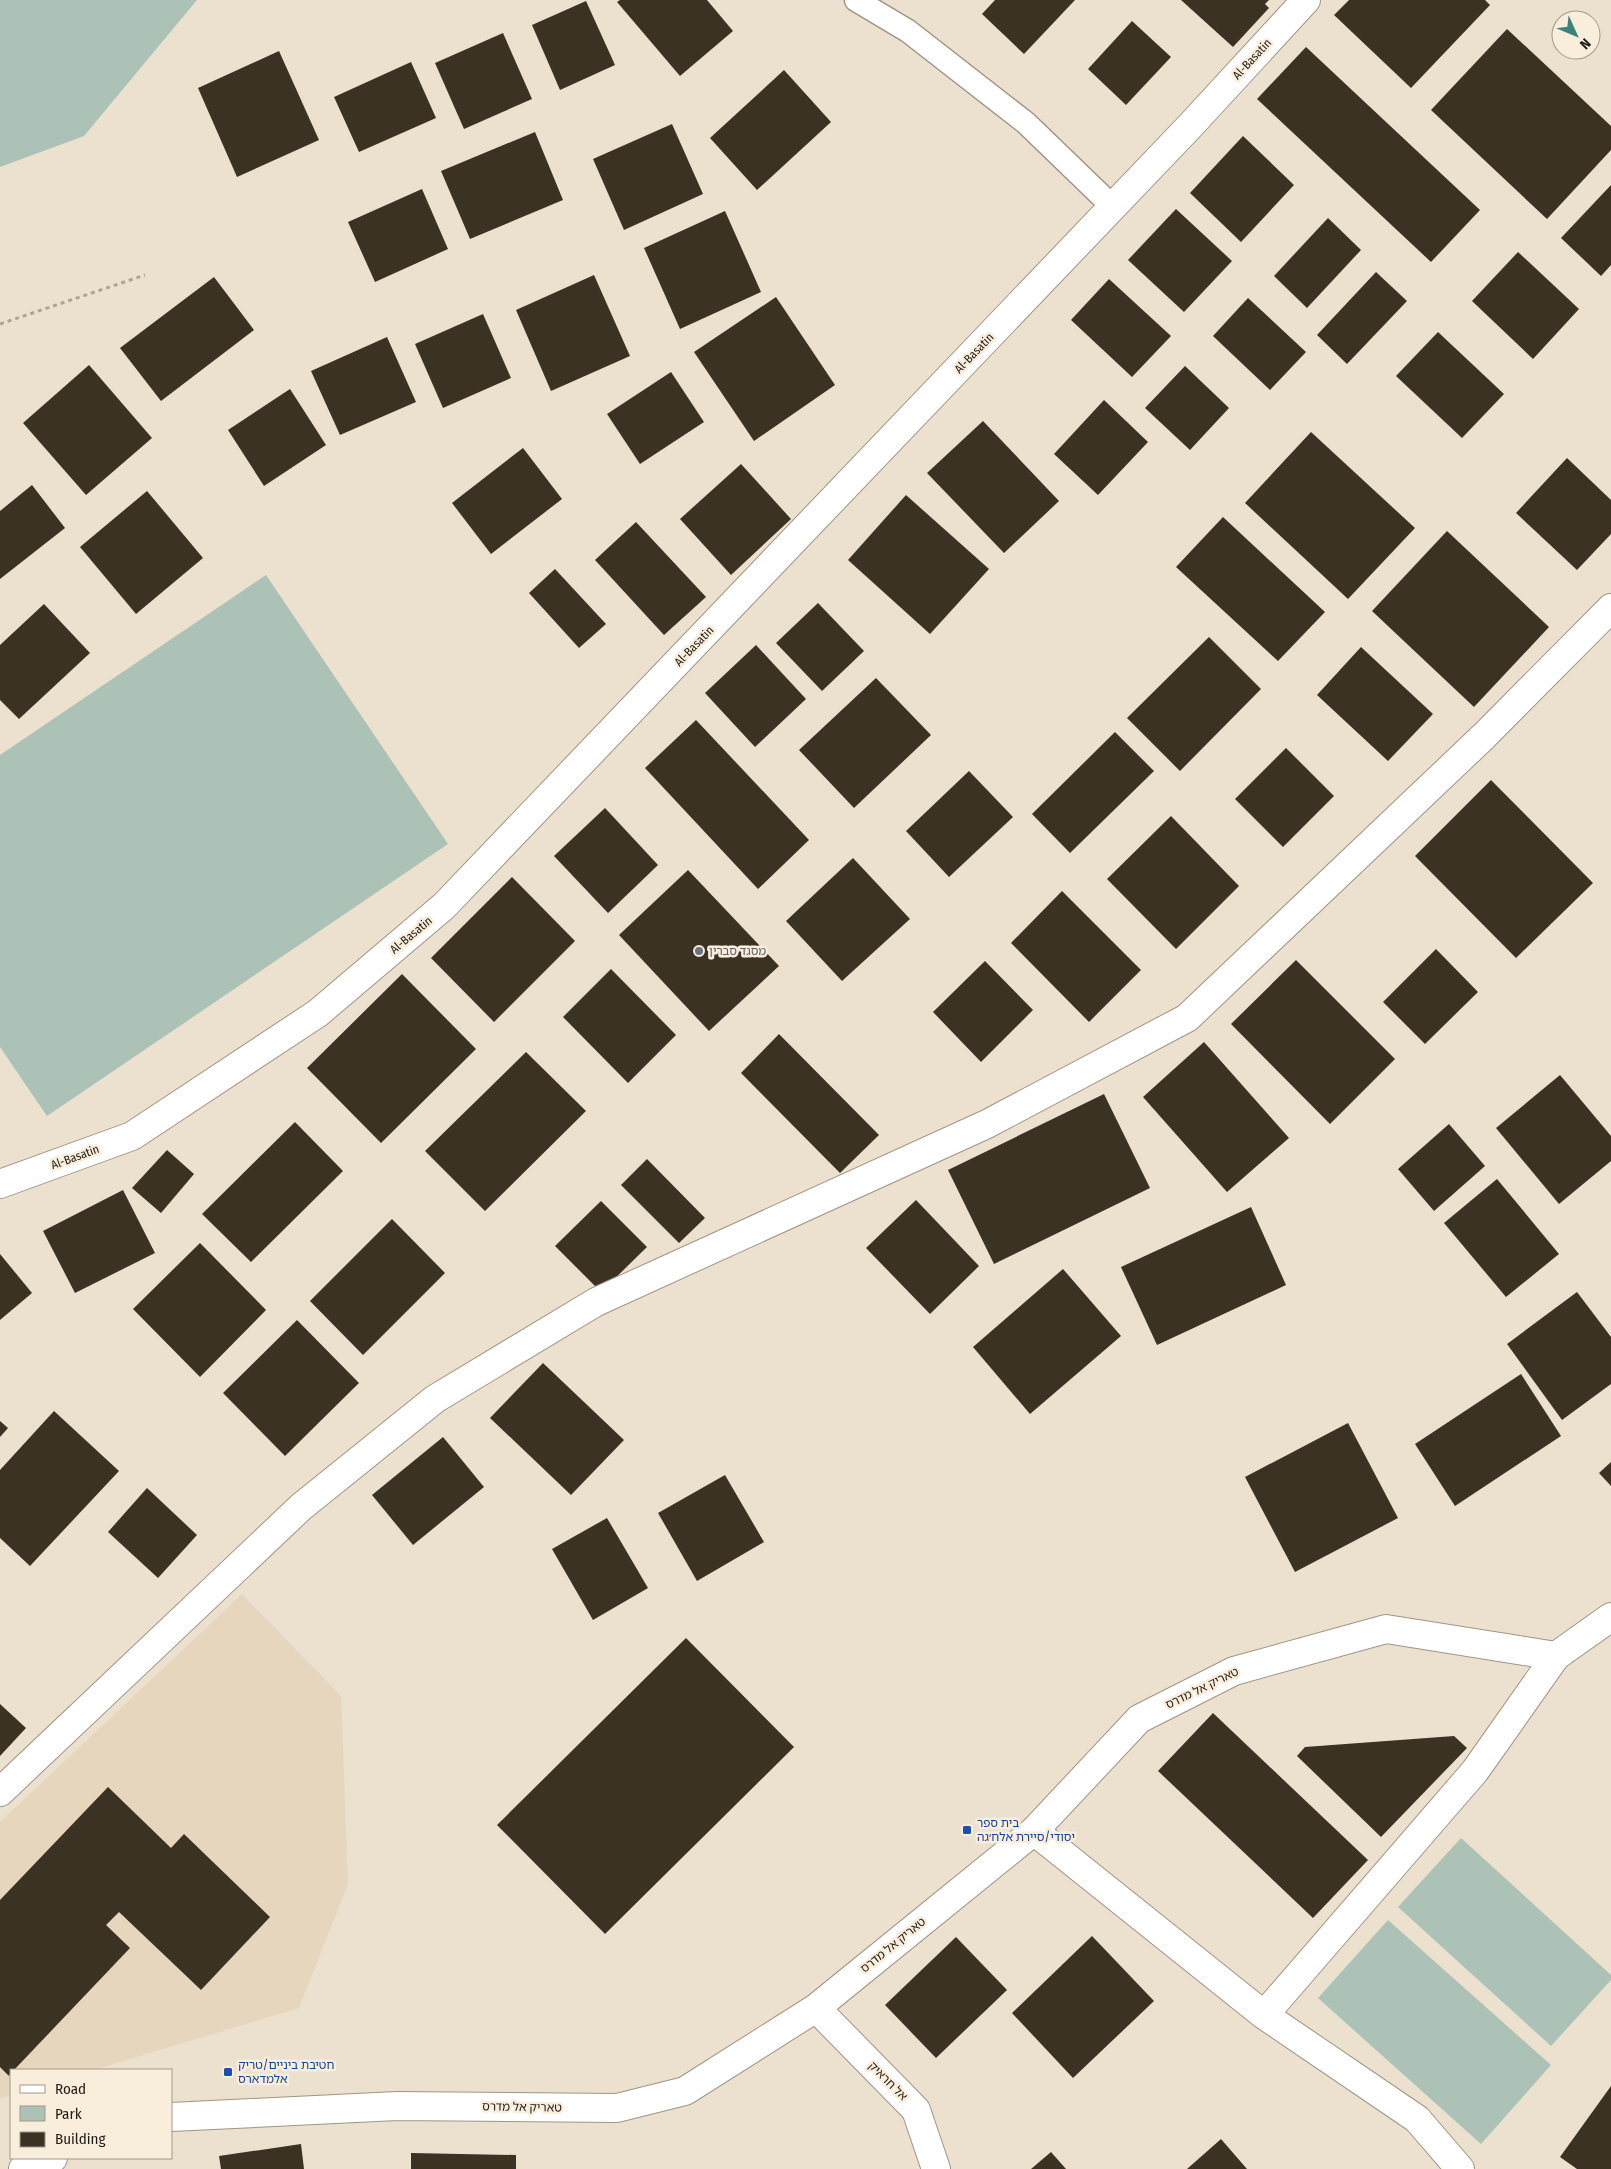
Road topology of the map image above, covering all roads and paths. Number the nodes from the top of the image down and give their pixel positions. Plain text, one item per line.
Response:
1 (856, 0) edge
2 (1306, 0) edge
3 (1113, 207) junction
4 (145, 275) dead end
5 (0, 324) edge
6 (1611, 608) edge
7 (0, 1184) edge
8 (1611, 1617) edge
9 (1556, 1656) junction
10 (0, 1792) edge
11 (1034, 1831) junction
12 (816, 2008) junction
13 (1264, 2014) junction
14 (172, 2117) edge
15 (50, 2159) edge
16 (22, 2169) edge
17 (936, 2169) edge
18 (1460, 2169) edge

1 - 3 lane
2 - 3 street, Al-Basatin
3 - 7 street, Al-Basatin
4 - 5 path
6 - 10 street
8 - 9 street
9 - 11 street, טאריק אל מדרס
9 - 13 street
11 - 12 street, טאריק אל מדרס
11 - 13 street
12 - 14 street, טאריק אל מדרס
12 - 17 street, אל חראיק
13 - 18 street
15 - 16 street

